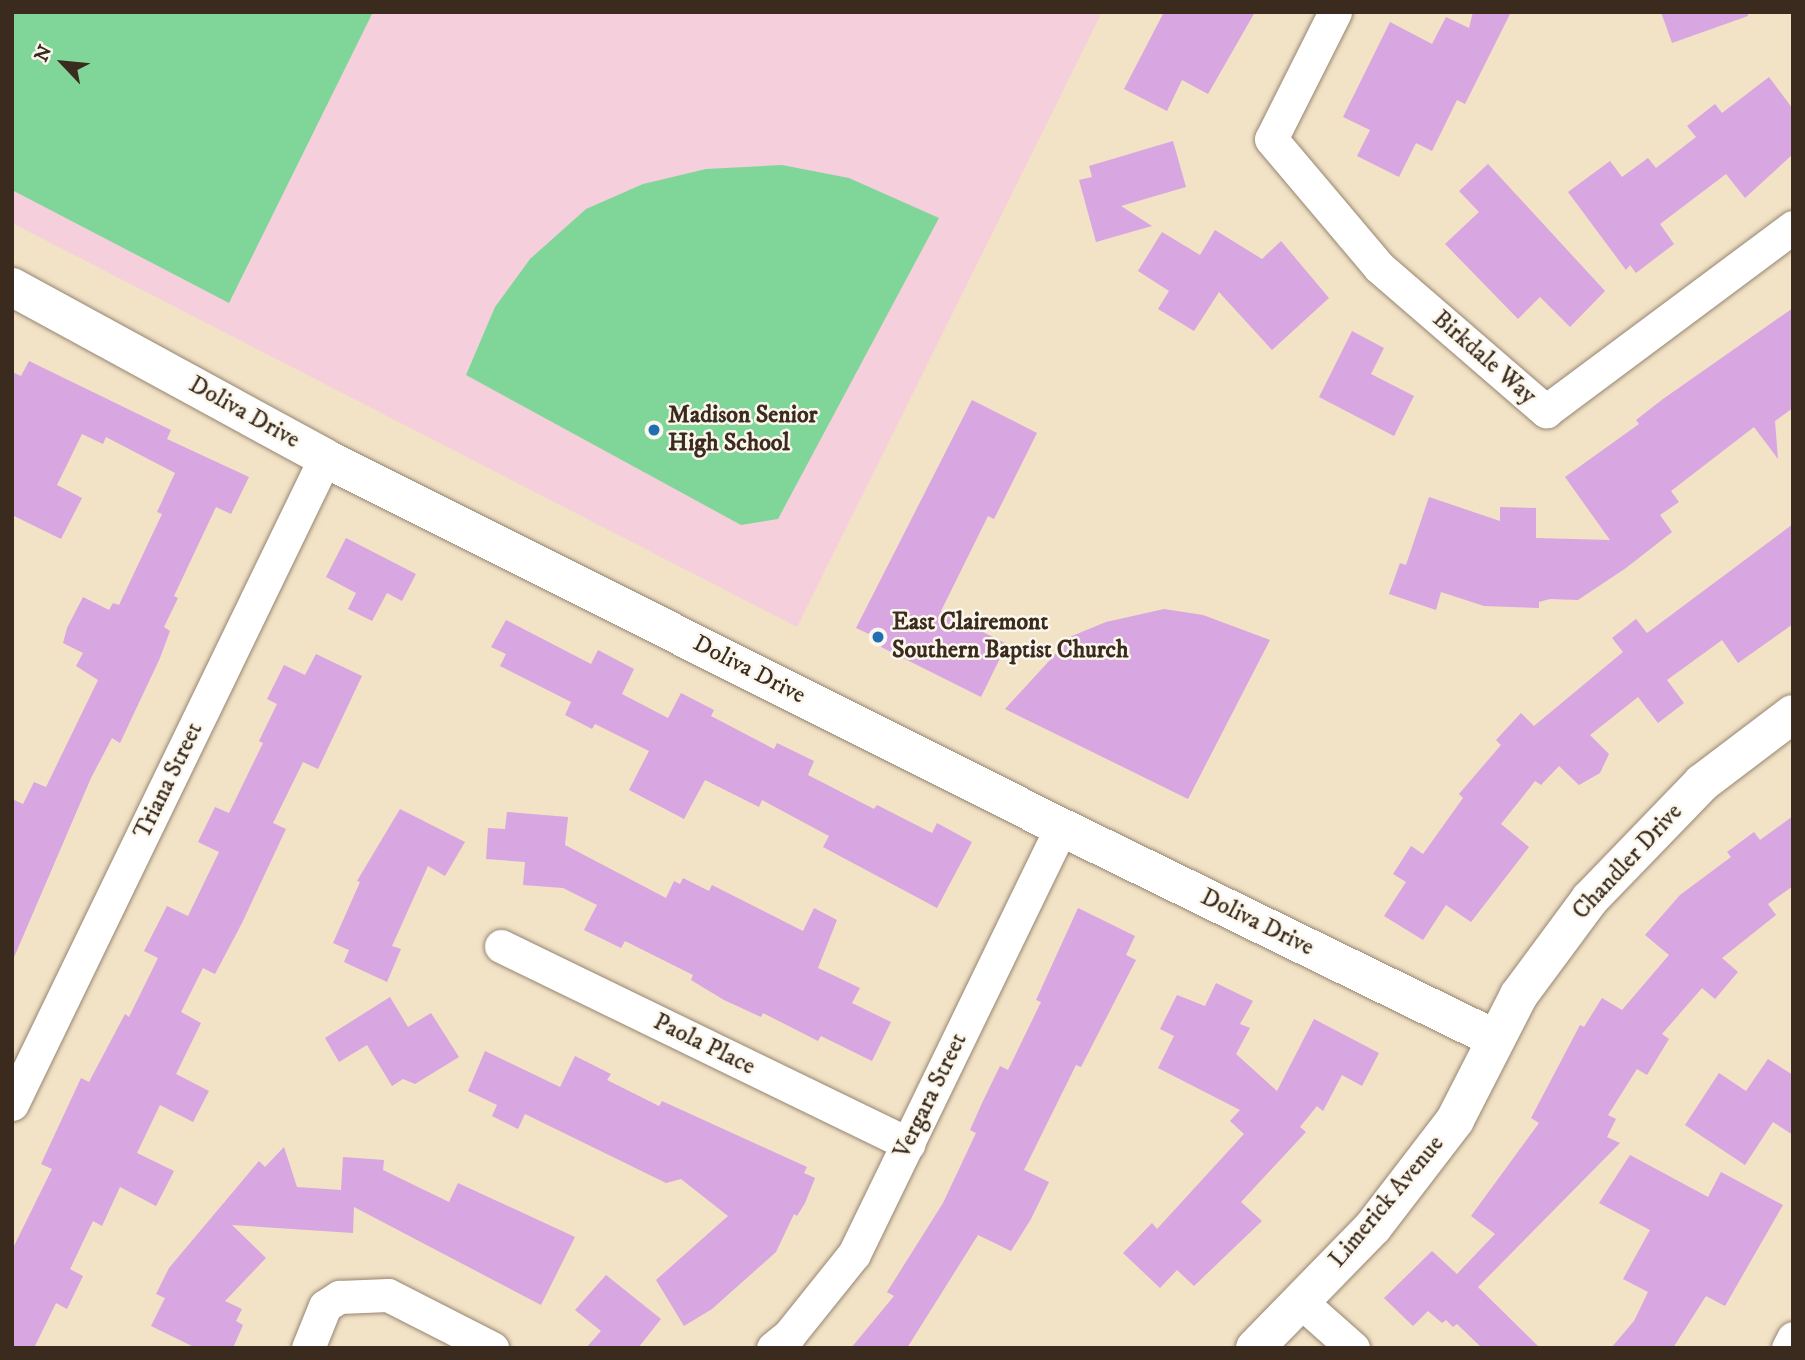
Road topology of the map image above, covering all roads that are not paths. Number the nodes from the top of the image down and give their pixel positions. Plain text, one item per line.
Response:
1 (1335, 12) edge
2 (1793, 226) edge
3 (12, 288) edge
4 (326, 458) junction
5 (1793, 714) edge
6 (1061, 827) junction
7 (501, 946) dead end
8 (1494, 1038) junction
9 (12, 1104) edge
10 (908, 1144) junction
11 (1300, 1301) junction
12 (1793, 1338) edge
13 (308, 1348) edge
14 (492, 1348) edge
15 (773, 1348) edge
16 (1255, 1348) edge
17 (1353, 1348) edge
18 (1788, 1348) edge

1 - 2 street, Birkdale Way
3 - 4 street, Doliva Drive
4 - 6 street, Doliva Drive
4 - 9 street, Triana Street
5 - 8 street, Chandler Drive
6 - 8 street, Doliva Drive
6 - 10 street, Vergara Street
7 - 10 street, Paola Place
8 - 11 street, Limerick Avenue
10 - 15 street, Vergara Street
11 - 16 street, Limerick Avenue
11 - 17 street
12 - 18 street
13 - 14 street

